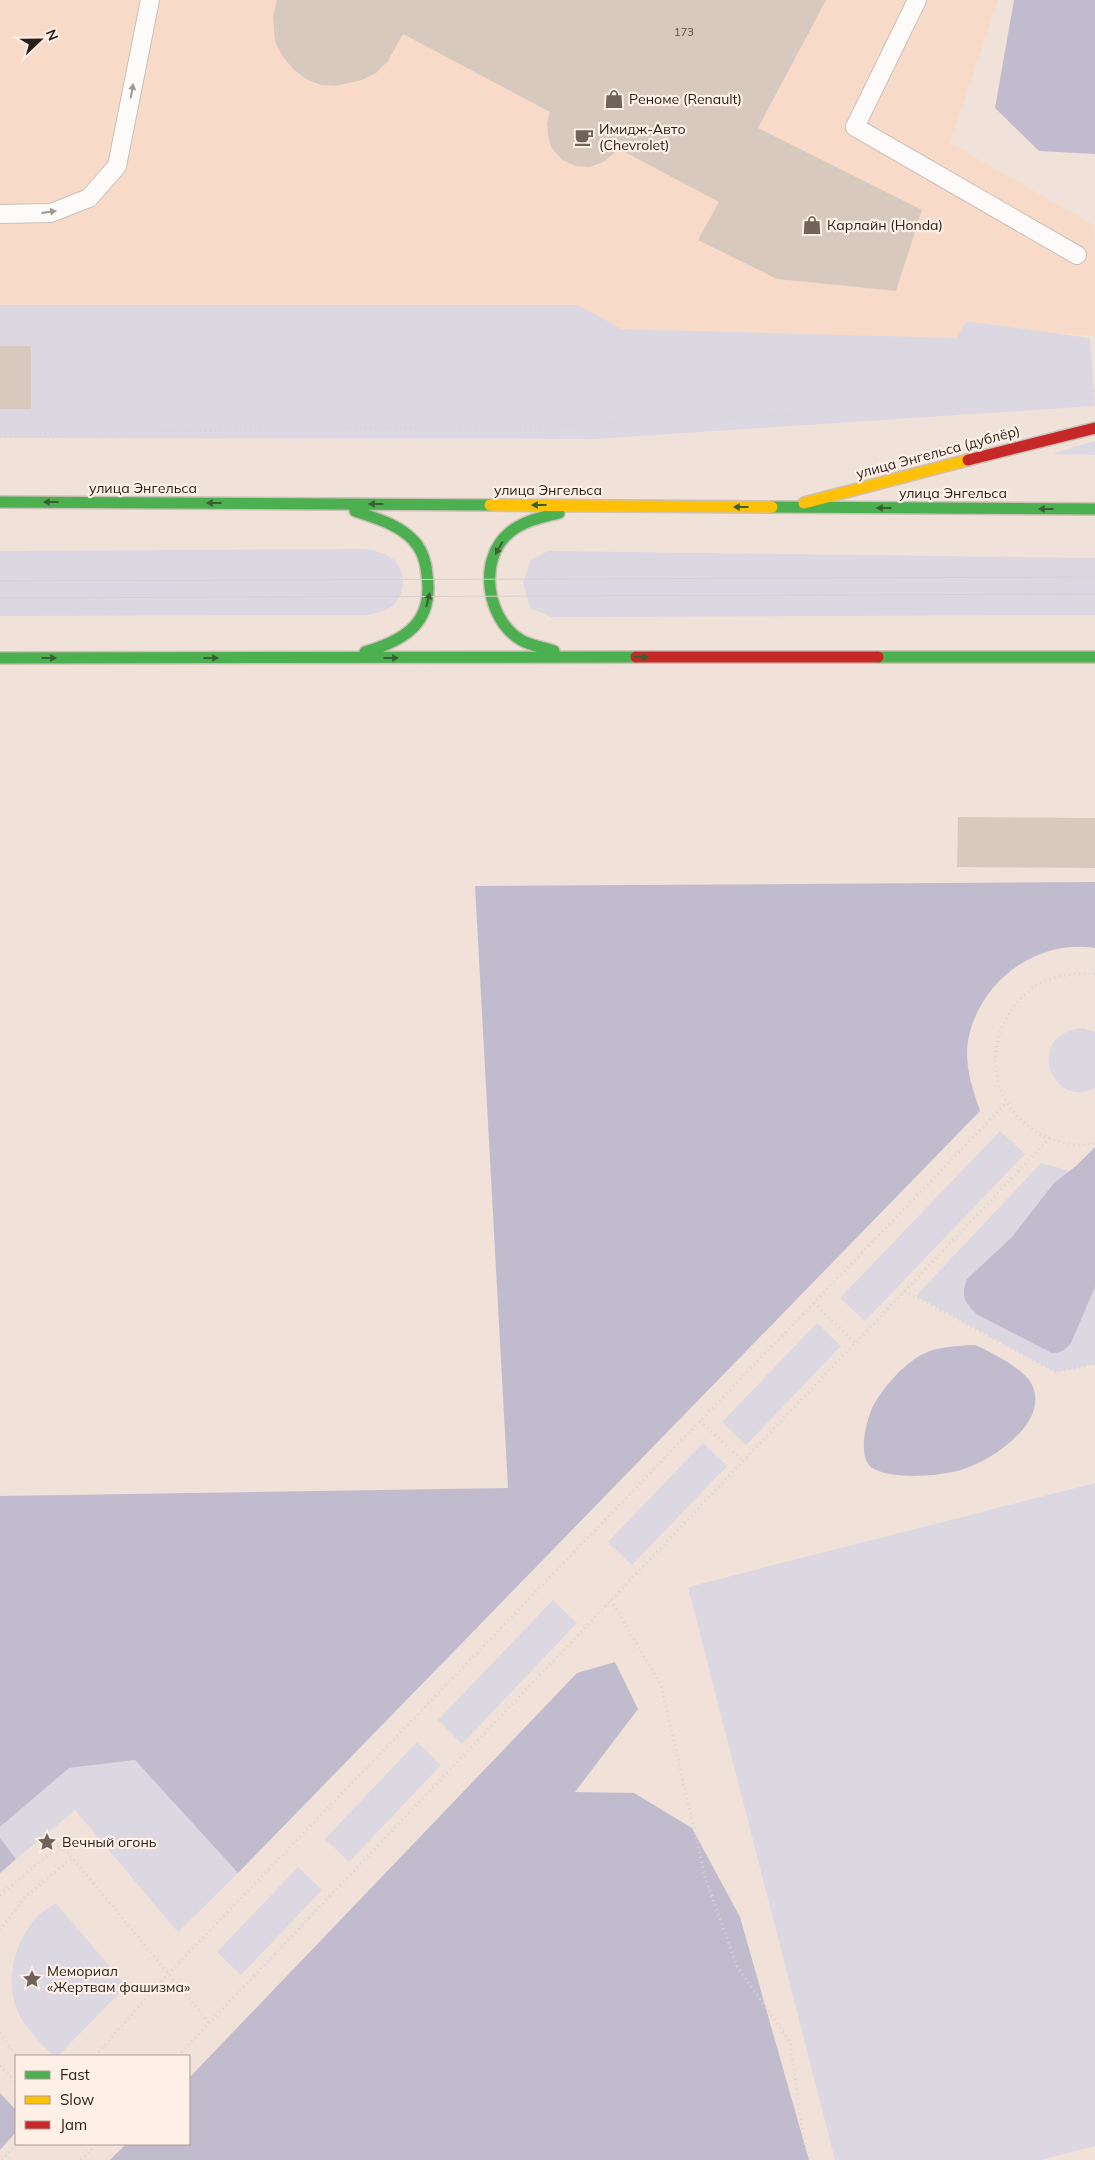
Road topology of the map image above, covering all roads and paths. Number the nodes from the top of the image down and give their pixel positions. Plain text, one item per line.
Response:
1 (150, 0) edge
2 (917, 0) edge
3 (0, 214) edge
4 (1077, 255) dead end
5 (1053, 402) dead end
6 (1095, 428) edge
7 (0, 434) edge
8 (0, 502) edge
9 (304, 504) junction
10 (623, 506) junction
11 (789, 507) junction
12 (1095, 509) edge
13 (620, 657) junction
14 (1095, 657) edge
15 (0, 658) edge
16 (317, 658) junction
17 (1095, 974) edge
18 (1007, 1102) junction
19 (1050, 1138) junction
20 (1095, 1143) edge
21 (905, 1291) junction
22 (814, 1303) junction
23 (855, 1343) junction
24 (1095, 1364) edge
25 (700, 1421) junction
26 (743, 1461) junction
27 (611, 1600) junction
28 (72, 1858) junction
29 (0, 1895) edge
30 (0, 1930) edge
31 (168, 1974) junction
32 (209, 2023) junction
33 (0, 2033) edge
34 (16, 2055) edge
35 (96, 2055) edge
36 (179, 2055) edge
37 (0, 2066) edge
38 (15, 2081) edge
39 (16, 2145) edge
40 (95, 2145) edge
41 (2, 2160) edge
42 (81, 2160) edge
43 (810, 2160) edge

3 -> 1 lane
2 - 4 lane
5 - 7 path
6 - 11 main road, улица Энгельса (дублёр)
9 -> 8 main road, улица Энгельса
10 -> 9 main road, улица Энгельса
16 -> 9 main road
11 -> 10 main road, улица Энгельса
10 -> 13 main road
12 -> 11 main road, улица Энгельса
13 -> 14 main road
16 -> 13 main road
15 -> 16 main road
17 - 18 path
18 - 19 path
18 - 22 path
19 - 20 path
19 - 21 path
21 - 23 path
21 - 24 path
22 - 23 path
22 - 25 path
23 - 26 path
25 - 26 path
25 - 31 path
26 - 27 path
27 - 32 path
27 - 43 path
28 - 29 path
28 - 30 path
28 - 31 path
31 - 32 path
31 - 35 path
32 - 36 path
33 - 34 path
37 - 38 path
39 - 41 path
40 - 42 path

